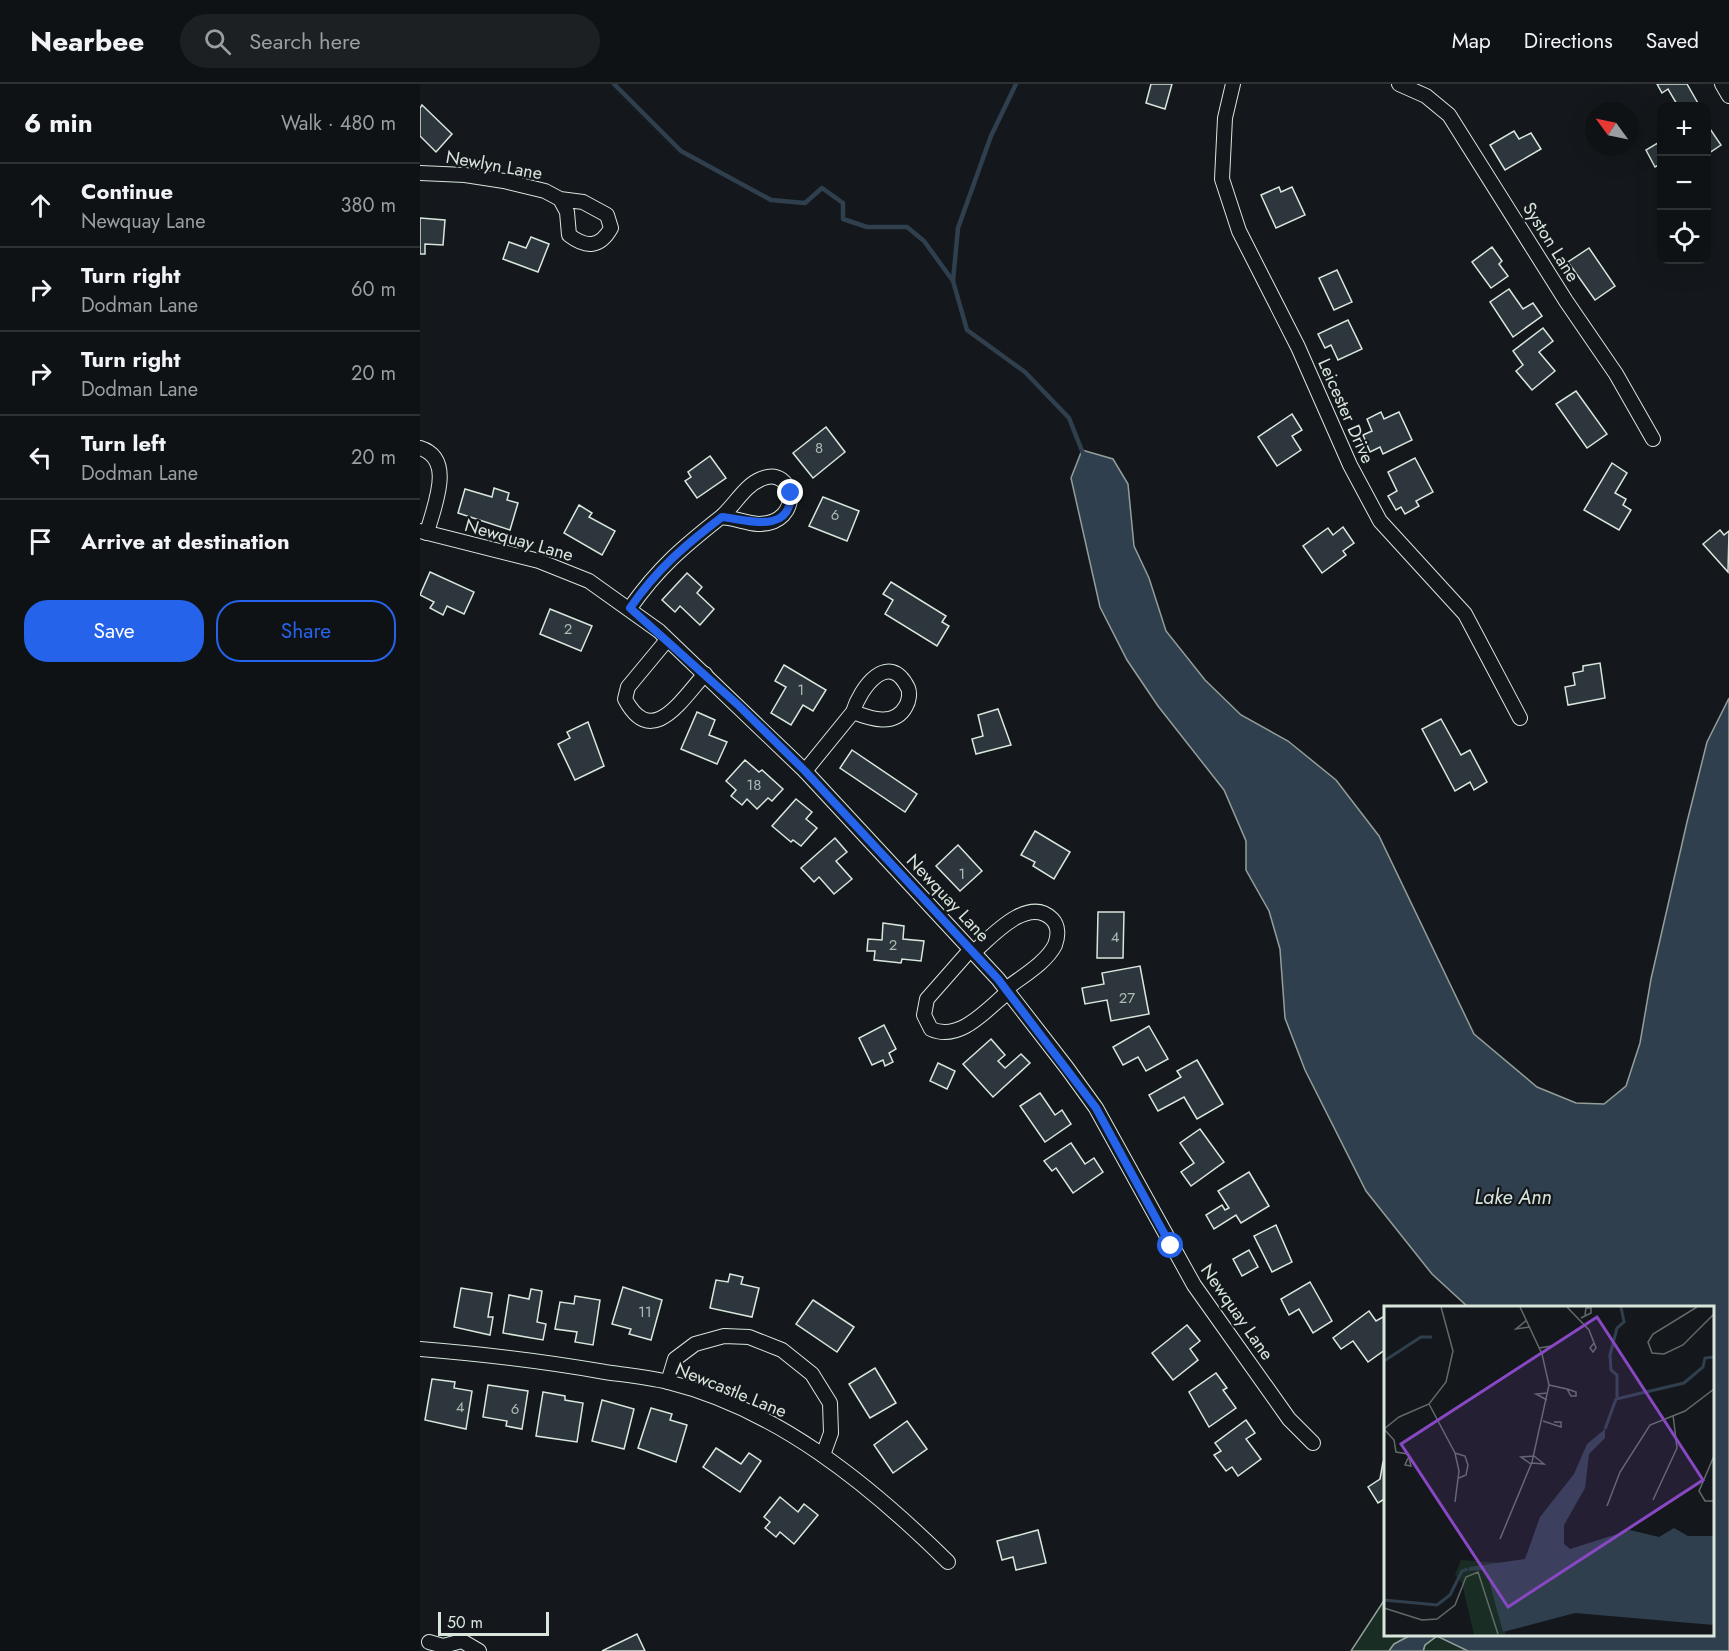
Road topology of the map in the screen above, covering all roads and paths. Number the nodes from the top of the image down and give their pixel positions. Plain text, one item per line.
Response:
1 (1233, 84) edge
2 (1399, 84) edge
3 (1722, 84) edge
4 (1729, 96) edge
5 (420, 173) edge
6 (560, 199) dead end
7 (1653, 439) dead end
8 (420, 448) edge
9 (722, 517) junction
10 (423, 532) edge
11 (630, 608) junction
12 (667, 640) junction
13 (705, 674) junction
14 (853, 712) dead end
15 (1520, 718) dead end
16 (805, 771) junction
17 (972, 951) junction
18 (1007, 991) junction
19 (420, 1349) edge
20 (668, 1382) junction
21 (1313, 1443) dead end
22 (823, 1455) junction
23 (948, 1562) dead end
24 (429, 1642) dead end
25 (479, 1651) edge

1 - 15 street, Leicester Drive
2 - 7 street, Syston Lane
3 - 4 street
5 - 6 street, Newlyn Lane
8 - 10 street
9 - 9 street
9 - 11 street
10 - 11 street, Newquay Lane
11 - 12 street, Newquay Lane
12 - 13 street, Newquay Lane
12 - 13 street
13 - 16 street, Newquay Lane
14 - 16 street
16 - 17 street, Newquay Lane
17 - 18 street, Newquay Lane
17 - 18 street
17 - 18 street
18 - 21 street, Newquay Lane
19 - 20 street, Newcastle Lane
20 - 22 street, Newcastle Lane
20 - 22 street
22 - 23 street, Newcastle Lane
24 - 25 street

